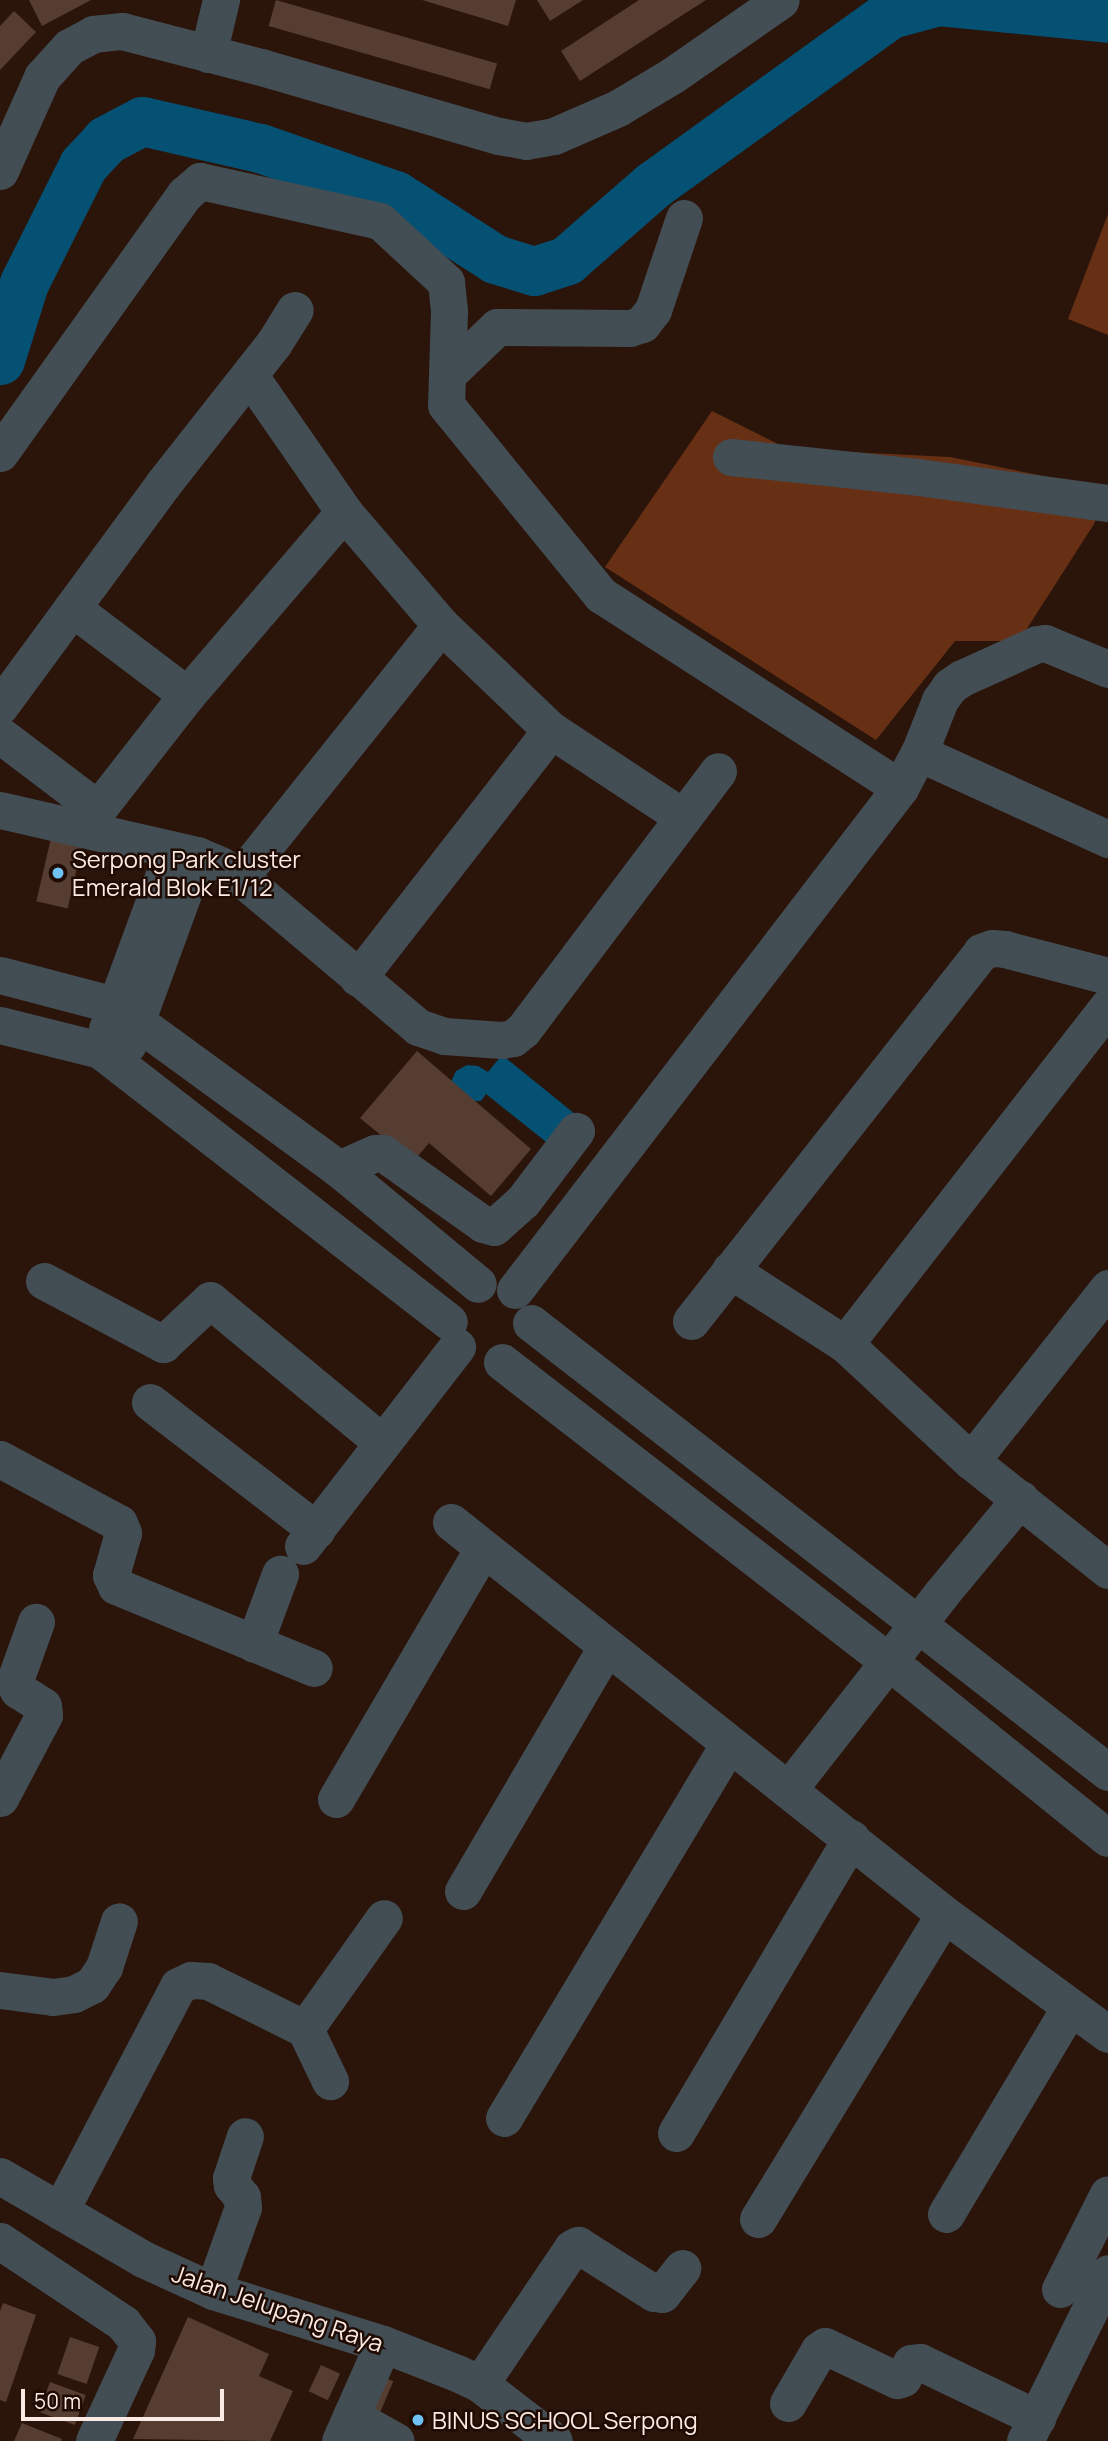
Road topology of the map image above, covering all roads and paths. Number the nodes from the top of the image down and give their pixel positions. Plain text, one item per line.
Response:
1 (221, 0) edge
2 (781, 0) edge
3 (208, 54) junction
4 (0, 171) edge
5 (684, 218) dead end
6 (446, 282) junction
7 (295, 310) dead end
8 (497, 327) junction
9 (448, 374) junction
10 (250, 376) junction
11 (0, 453) edge
12 (731, 457) dead end
13 (1108, 503) edge
14 (344, 512) junction
15 (72, 608) junction
16 (441, 625) junction
17 (1108, 669) edge
18 (187, 695) junction
19 (0, 706) edge
20 (551, 730) junction
21 (0, 735) edge
22 (919, 753) junction
23 (718, 771) dead end
24 (901, 788) junction
25 (0, 810) edge
26 (683, 817) junction
27 (90, 819) junction
28 (1108, 839) edge
29 (185, 852) junction
30 (240, 877) junction
31 (0, 975) edge
32 (1108, 976) edge
33 (358, 978) junction
34 (1108, 1006) edge
35 (125, 1014) junction
36 (0, 1025) edge
37 (110, 1058) junction
38 (576, 1131) dead end
39 (339, 1169) junction
40 (730, 1270) junction
41 (44, 1281) dead end
42 (478, 1284) junction
43 (1108, 1288) edge
44 (515, 1290) junction
45 (691, 1321) dead end
46 (531, 1323) junction
47 (453, 1334) junction
48 (845, 1344) junction
49 (502, 1362) junction
50 (150, 1402) dead end
51 (383, 1443) junction
52 (0, 1459) edge
53 (971, 1461) junction
54 (1028, 1506) junction
55 (451, 1522) dead end
56 (482, 1550) junction
57 (1102, 1552) edge
58 (280, 1574) dead end
59 (36, 1622) dead end
60 (926, 1632) junction
61 (254, 1644) junction
62 (606, 1647) junction
63 (314, 1668) dead end
64 (899, 1669) junction
65 (729, 1744) junction
66 (1108, 1772) edge
67 (0, 1798) edge
68 (798, 1798) junction
69 (336, 1799) dead end
70 (850, 1838) junction
71 (1108, 1838) edge
72 (463, 1891) dead end
73 (944, 1914) junction
74 (384, 1918) dead end
75 (120, 1921) dead end
76 (0, 1990) edge
77 (1070, 2007) junction
78 (305, 2029) junction
79 (1108, 2034) edge
80 (330, 2081) dead end
81 (504, 2118) dead end
82 (676, 2133) dead end
83 (245, 2136) dead end
84 (0, 2176) edge
85 (1108, 2194) edge
86 (60, 2211) junction
87 (946, 2214) dead end
88 (758, 2219) dead end
89 (0, 2241) edge
90 (682, 2268) dead end
91 (1107, 2276) edge
92 (1060, 2289) dead end
93 (213, 2291) junction
94 (383, 2344) junction
95 (480, 2384) junction
96 (788, 2403) dead end
97 (345, 2428) edge
98 (1031, 2430) edge
99 (94, 2441) edge
100 (396, 2441) edge
101 (554, 2441) edge

1 - 3 street
2 - 3 street
3 - 4 street
5 - 8 street
6 - 8 street
6 - 9 street
6 - 11 street
7 - 10 street
8 - 9 street
9 - 24 street
10 - 14 street
10 - 15 street
12 - 13 street
14 - 16 street
14 - 18 street
15 - 18 street
15 - 19 street
16 - 20 street
16 - 30 street
17 - 22 street
18 - 27 street
20 - 26 street
20 - 33 street
21 - 27 street
22 - 24 street
22 - 28 street
23 - 26 street
24 - 44 street
25 - 27 street
26 - 33 street
27 - 29 street
29 - 30 street
29 - 35 street
30 - 33 street
31 - 35 street
32 - 40 street
34 - 48 street
35 - 37 street
35 - 39 street
36 - 37 street
37 - 47 street
38 - 39 street
39 - 42 street
40 - 45 street
40 - 48 street
41 - 51 street
42 - 44 street
42 - 47 street
43 - 53 street
44 - 46 street
46 - 49 street
46 - 60 street
47 - 49 street
47 - 51 street
48 - 53 street
49 - 64 street
50 - 51 street
52 - 61 street
53 - 54 street
54 - 57 street
54 - 60 street
55 - 56 street
56 - 62 street
56 - 69 street
58 - 61 street
59 - 67 street
60 - 64 street
60 - 66 street
61 - 63 street
62 - 65 street
62 - 72 street
64 - 68 street
64 - 71 street
65 - 68 street
65 - 81 street
68 - 70 street
70 - 73 street
70 - 82 street
73 - 77 street
73 - 88 street
74 - 78 street
75 - 76 street
77 - 79 street
77 - 87 street
78 - 80 street
78 - 86 street
83 - 93 street
84 - 86 street, Jalan Jelupang Raya
85 - 92 street
86 - 93 street, Jalan Jelupang Raya
89 - 99 street
90 - 95 street
91 - 98 street
93 - 94 street, Jalan Jelupang Raya
94 - 95 street, Jalan Jelupang Raya
94 - 97 street
95 - 101 street, Jalan Jelupang Raya
96 - 98 street
97 - 100 street

